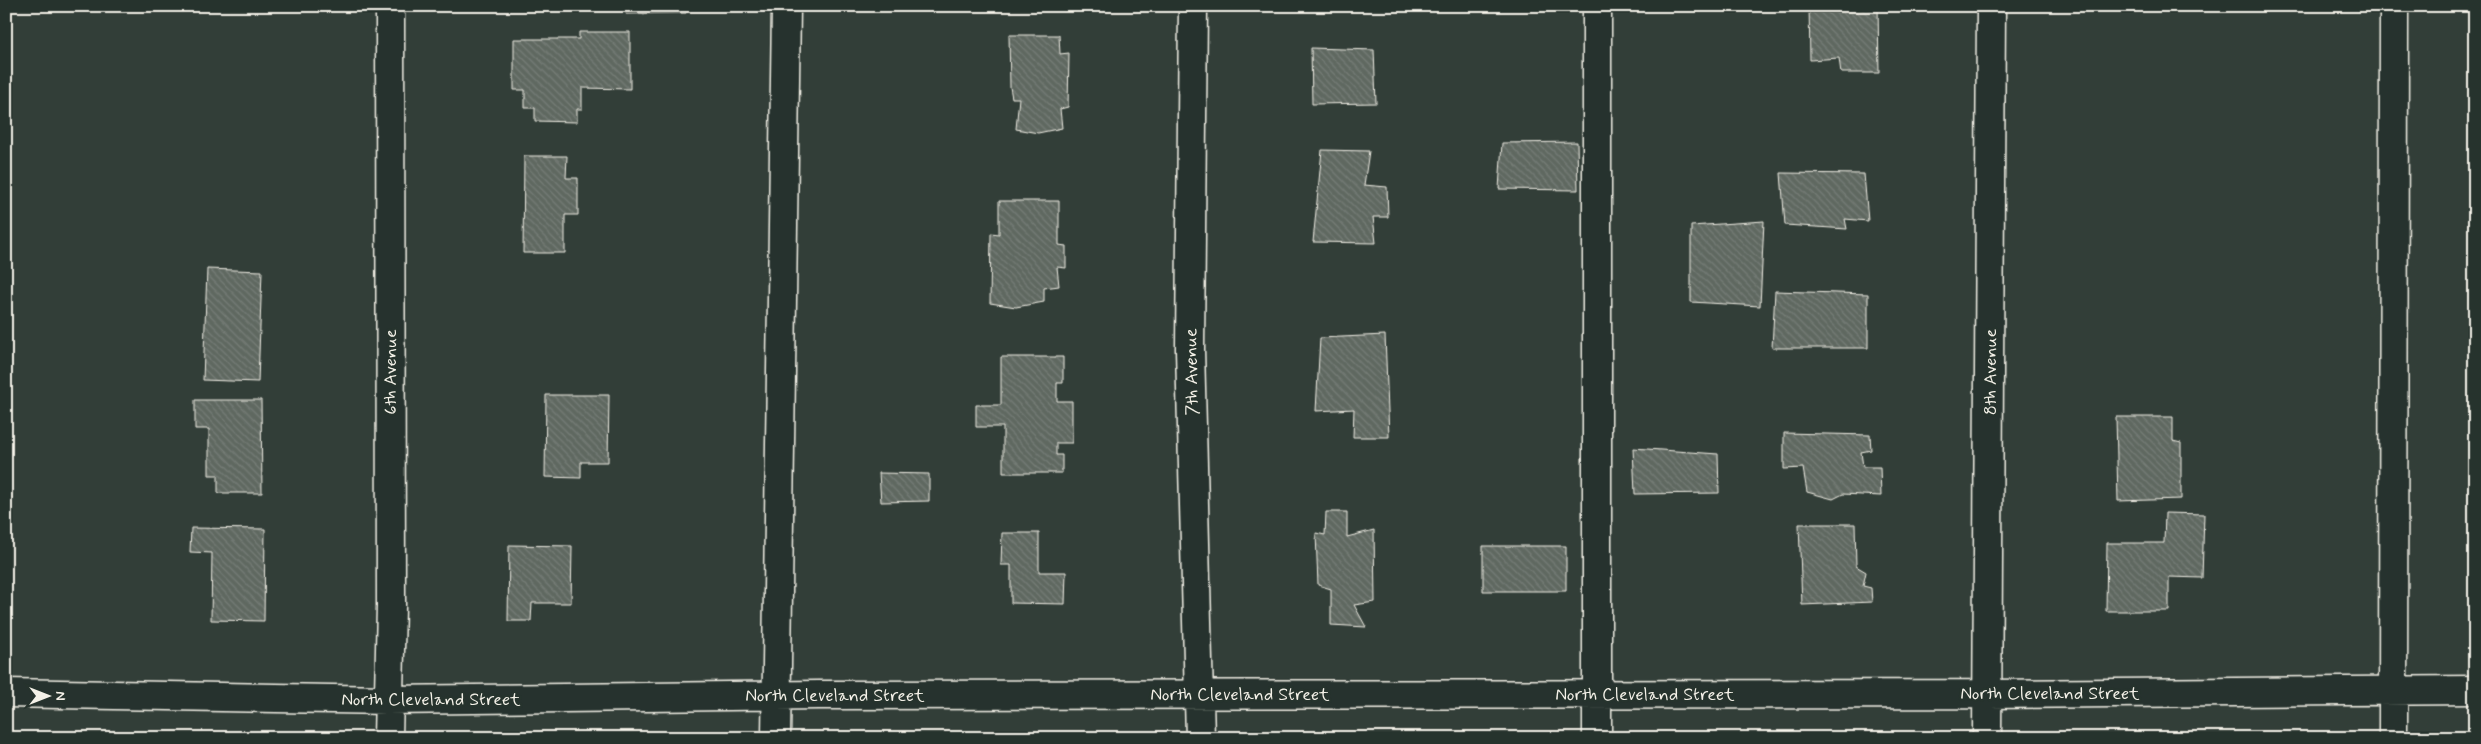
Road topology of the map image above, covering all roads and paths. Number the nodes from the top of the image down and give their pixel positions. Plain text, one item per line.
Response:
1 (390, 6) edge
2 (786, 6) edge
3 (1193, 6) edge
4 (1597, 6) edge
5 (1991, 6) edge
6 (2394, 6) edge
7 (2475, 690) edge
8 (2394, 691) junction
9 (6, 693) edge
10 (1200, 694) junction
11 (1597, 694) junction
12 (1989, 694) junction
13 (775, 695) junction
14 (388, 700) junction
15 (388, 738) edge
16 (776, 738) edge
17 (1200, 738) edge
18 (1597, 738) edge
19 (1987, 738) edge
20 (2394, 738) edge

1 - 14 street, 6th Avenue
2 - 13 street
3 - 10 street, 7th Avenue
4 - 11 street
5 - 12 street, 8th Avenue
6 - 8 street
7 - 8 street, North Cleveland Street
8 - 12 street, North Cleveland Street
8 - 20 street
9 - 14 street, North Cleveland Street
10 - 11 street, North Cleveland Street
10 - 13 street, North Cleveland Street
10 - 17 street, 7th Avenue
11 - 12 street, North Cleveland Street
11 - 18 street
12 - 19 street, 8th Avenue
13 - 14 street, North Cleveland Street
13 - 16 street
14 - 15 street, 6th Avenue

